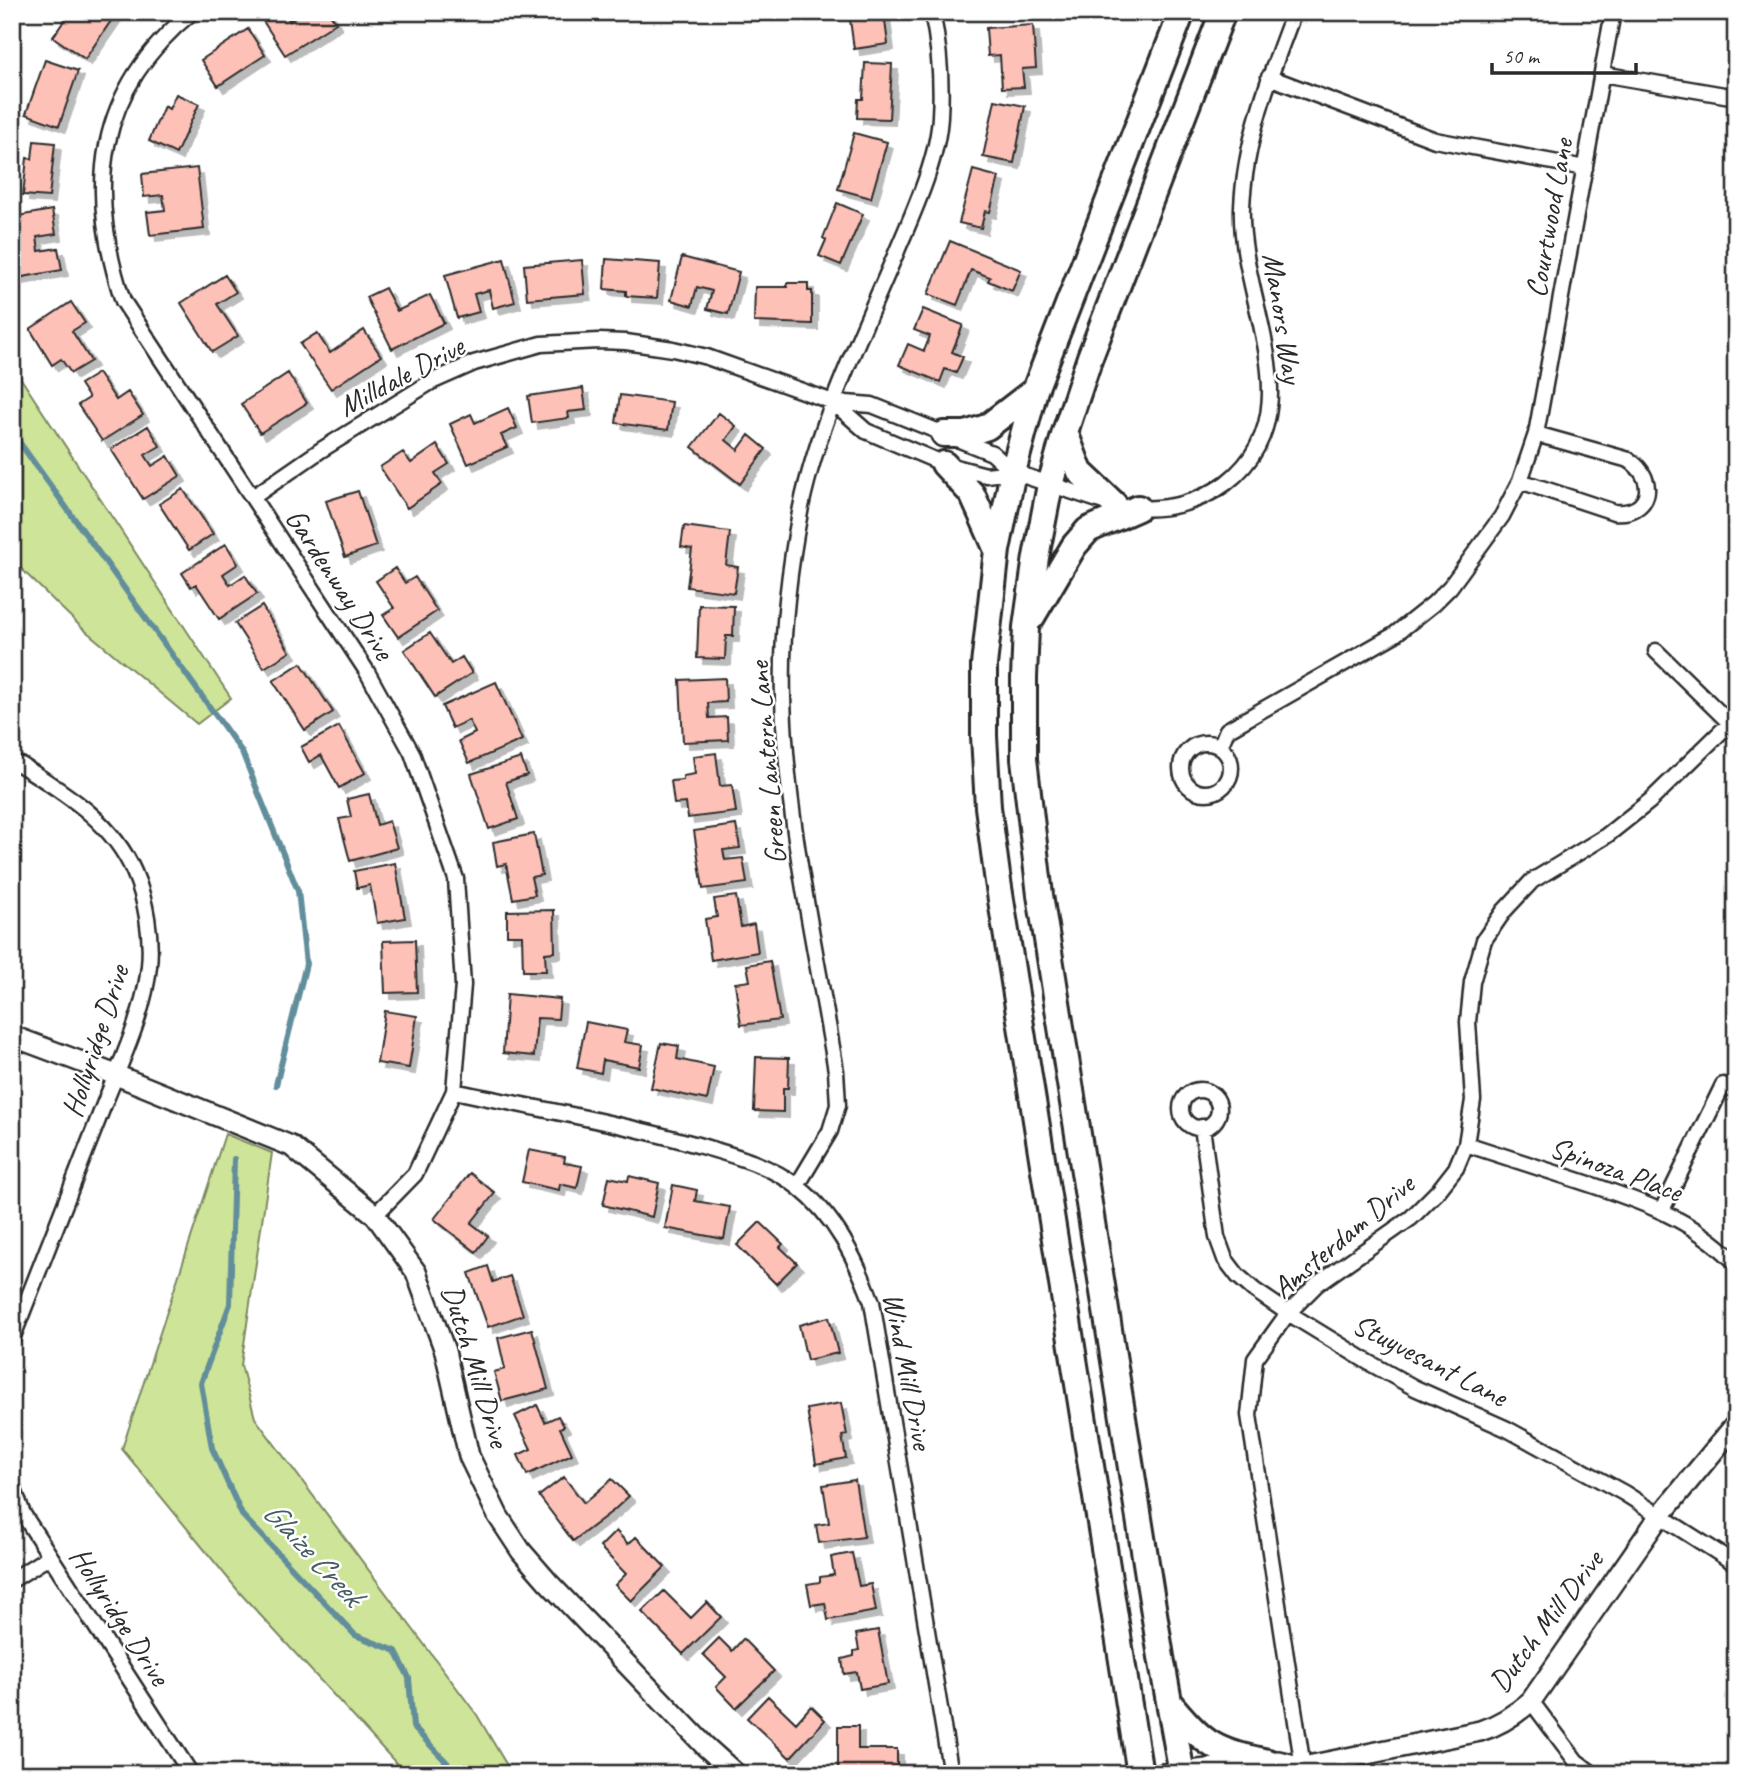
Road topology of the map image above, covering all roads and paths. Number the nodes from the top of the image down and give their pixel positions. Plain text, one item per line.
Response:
1 (192, 12) edge
2 (932, 12) edge
3 (1182, 12) edge
4 (1223, 12) edge
5 (1294, 12) edge
6 (1613, 12) edge
7 (1602, 74) junction
8 (1269, 77) junction
9 (1736, 97) edge
10 (1585, 168) junction
11 (1035, 390) junction
12 (833, 402) junction
13 (1065, 432) junction
14 (944, 434) junction
15 (1536, 434) junction
16 (944, 464) junction
17 (1013, 472) junction
18 (1520, 481) junction
19 (1050, 485) junction
20 (253, 498) junction
21 (1114, 505) junction
22 (1138, 508) junction
23 (997, 550) junction
24 (1027, 626) junction
25 (1656, 651) dead end
26 (1733, 726) edge
27 (1220, 747) dead end
28 (12, 764) edge
29 (12, 1036) edge
30 (116, 1075) junction
31 (1723, 1085) dead end
32 (454, 1091) junction
33 (1202, 1128) dead end
34 (1466, 1144) junction
35 (797, 1186) junction
36 (1662, 1210) junction
37 (375, 1215) junction
38 (1736, 1263) edge
39 (1288, 1313) junction
40 (16, 1315) edge
41 (12, 1339) edge
42 (1736, 1424) edge
43 (12, 1484) edge
44 (1659, 1517) junction
45 (50, 1556) junction
46 (1736, 1564) edge
47 (12, 1580) edge
48 (1531, 1701) junction
49 (1171, 1706) junction
50 (1268, 1762) junction
51 (1301, 1772) edge
52 (1182, 1773) edge
53 (191, 1774) edge
54 (736, 1774) edge
55 (951, 1774) edge
56 (1140, 1774) edge
57 (1163, 1774) edge
58 (1593, 1774) edge

1 - 20 street, Gardenway Drive
2 - 12 street, Green Lantern Lane
3 - 11 highway
4 - 13 highway
5 - 8 street, Manors Way
6 - 7 street, Courtwood Lane
7 - 9 street
7 - 10 street, Courtwood Lane
8 - 10 street
8 - 22 street, Manors Way
10 - 15 street, Courtwood Lane
11 - 14 highway
11 - 17 highway
12 - 14 street, Milldale Drive
12 - 16 street, Milldale Drive
12 - 20 street, Milldale Drive
12 - 35 street, Green Lantern Lane
13 - 19 highway
13 - 21 highway
14 - 17 street, Milldale Drive
15 - 18 street, Courtwood Lane
15 - 18 street
16 - 17 street, Milldale Drive
16 - 23 highway
17 - 19 street, Manors Way
17 - 23 highway
18 - 27 street, Courtwood Lane
19 - 21 street, Manors Way
19 - 24 highway
20 - 32 street, Gardenway Drive
21 - 22 street, Manors Way
22 - 24 highway
23 - 56 highway
24 - 49 highway
25 - 26 street
26 - 34 street, Amsterdam Drive
28 - 30 street, Hollyridge Drive
29 - 30 street, Dutch Mill Drive
30 - 37 street, Dutch Mill Drive
30 - 40 street, Hollyridge Drive
31 - 36 street
32 - 35 street, Wind Mill Drive
32 - 37 street, Gardenway Drive
33 - 39 street, Stuyvesant Lane
34 - 36 street, Spinoza Place
34 - 39 street, Amsterdam Drive
35 - 55 street, Wind Mill Drive
36 - 38 street, Spinoza Place
37 - 54 street, Dutch Mill Drive
39 - 44 street, Stuyvesant Lane
39 - 51 street, Amsterdam Drive
40 - 41 street, Hollyridge Drive
42 - 44 street, Dutch Mill Drive
43 - 45 street, Hollyridge Drive
44 - 46 street, Stuyvesant Lane
44 - 48 street, Dutch Mill Drive
45 - 47 street
45 - 53 street, Hollyridge Drive
48 - 51 street, Dutch Mill Drive
48 - 58 street
49 - 50 highway
49 - 52 highway
50 - 51 street, Dutch Mill Drive
50 - 52 street, Dutch Mill Drive
52 - 57 street, Dutch Mill Drive

